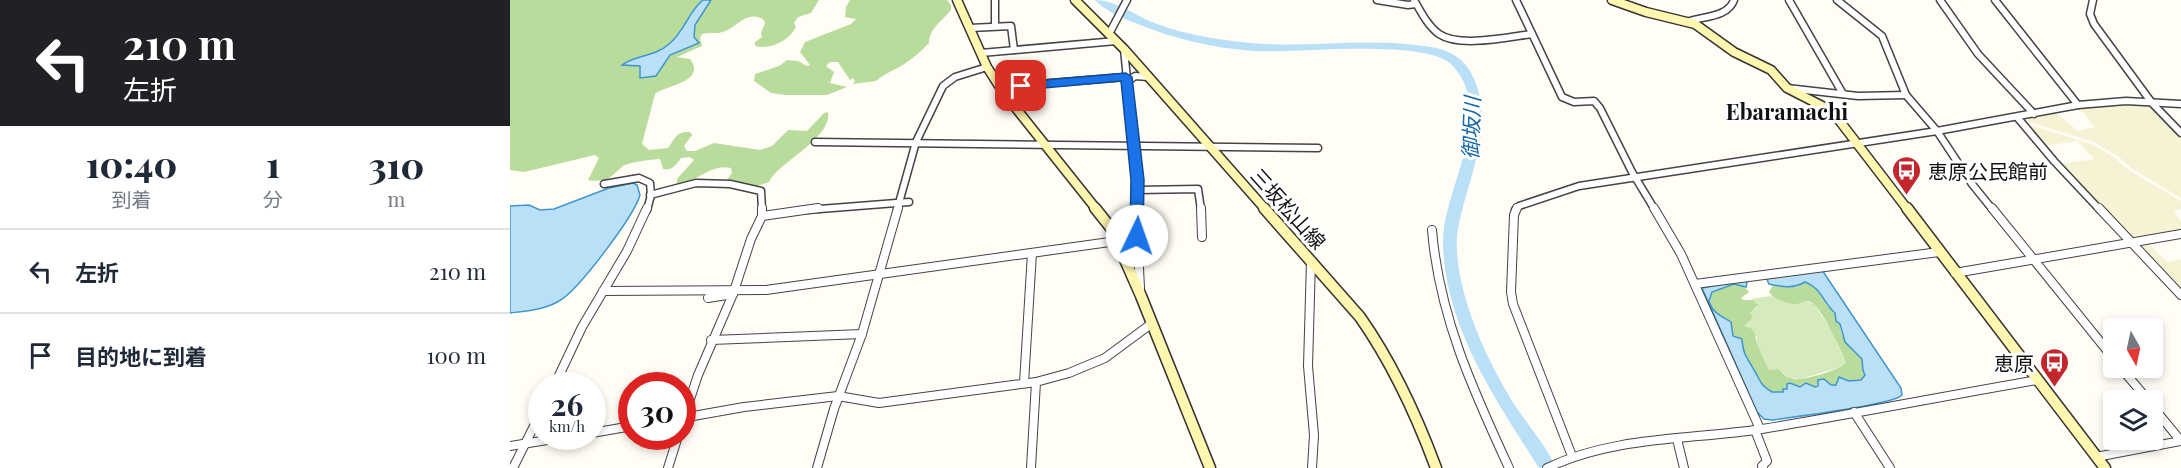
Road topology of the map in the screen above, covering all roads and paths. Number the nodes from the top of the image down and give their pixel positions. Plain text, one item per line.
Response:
1 (957, 0) edge
2 (995, 0) edge
3 (1075, 0) edge
4 (1377, 0) edge
5 (1516, 0) edge
6 (1612, 0) edge
7 (1734, 0) edge
8 (1789, 0) edge
9 (1837, 0) edge
10 (1940, 0) edge
11 (1995, 0) edge
12 (2093, 0) edge
13 (1415, 2) edge
14 (1125, 3) edge
15 (1690, 21) junction
16 (995, 26) junction
17 (970, 28) junction
18 (1109, 34) junction
19 (1532, 34) junction
20 (1116, 41) junction
21 (1124, 49) junction
22 (1014, 50) junction
23 (981, 53) junction
24 (987, 67) junction
25 (1148, 77) junction
26 (1126, 79) junction
27 (1000, 87) junction
28 (1787, 88) junction
29 (1843, 94) junction
30 (1906, 95) junction
31 (2152, 103) junction
32 (2181, 104) edge
33 (2078, 105) junction
34 (2034, 114) junction
35 (2017, 117) junction
36 (1937, 131) junction
37 (2181, 133) edge
38 (815, 142) dead end
39 (916, 142) junction
40 (1858, 142) junction
41 (1043, 143) junction
42 (1133, 146) junction
43 (1211, 148) junction
44 (1318, 148) dead end
45 (1636, 179) junction
46 (604, 183) dead end
47 (1137, 190) junction
48 (650, 195) junction
49 (909, 202) dead end
50 (899, 203) junction
51 (762, 216) junction
52 (1432, 230) dead end
53 (2181, 234) edge
54 (1202, 237) dead end
55 (1117, 241) junction
56 (2132, 242) junction
57 (1938, 252) junction
58 (1032, 253) junction
59 (1311, 259) junction
60 (2033, 260) junction
61 (1955, 273) junction
62 (879, 275) junction
63 (1695, 284) junction
64 (603, 291) junction
65 (733, 292) junction
66 (2181, 295) edge
67 (1141, 296) junction
68 (708, 297) dead end
69 (1151, 324) junction
70 (862, 333) junction
71 (711, 340) junction
72 (2103, 345) edge
73 (561, 372) edge
74 (2129, 378) edge
75 (2037, 380) junction
76 (696, 382) edge
77 (1036, 382) junction
78 (1024, 383) junction
79 (2140, 390) edge
80 (838, 396) junction
81 (1854, 412) junction
82 (696, 416) edge
83 (2163, 419) edge
84 (1757, 429) junction
85 (528, 439) edge
86 (1677, 439) junction
87 (2181, 441) edge
88 (528, 444) edge
89 (525, 445) junction
90 (510, 446) edge
91 (674, 450) edge
92 (1572, 456) junction
93 (2096, 457) junction
94 (513, 468) edge
95 (668, 468) edge
96 (817, 468) edge
97 (1031, 468) edge
98 (1210, 468) edge
99 (1312, 468) edge
100 (1436, 468) edge
101 (1509, 468) edge
102 (1547, 468) edge
103 (1684, 468) edge
104 (1763, 468) edge
105 (1890, 468) edge
106 (2105, 468) edge

1 - 17 main road
2 - 16 street
3 - 18 main road, 三坂松山線
4 - 13 street
5 - 19 street
6 - 15 main road
7 - 15 street
8 - 29 street
9 - 30 street
10 - 34 street
11 - 33 street
12 - 31 street
13 - 19 street
14 - 18 street
15 - 28 main road
16 - 17 street
16 - 22 street
17 - 23 main road
18 - 20 main road, 三坂松山線
19 - 45 street
20 - 21 main road, 三坂松山線
20 - 22 street
21 - 25 main road, 三坂松山線
21 - 26 street
22 - 23 street
23 - 24 main road
24 - 27 main road
24 - 39 street
25 - 26 street
25 - 43 main road, 三坂松山線
26 - 27 street
26 - 42 street
27 - 41 main road
28 - 29 street
28 - 40 main road
29 - 30 street
30 - 36 street
31 - 32 street
31 - 33 street
31 - 37 street
33 - 34 street
34 - 35 street
35 - 36 street
35 - 56 street
36 - 40 street
36 - 60 street
38 - 39 street
39 - 41 street
39 - 50 street
40 - 45 street
40 - 57 main road
41 - 42 street
41 - 55 main road
42 - 43 street
42 - 47 street
43 - 44 street
43 - 59 main road, 三坂松山線
45 - 63 street
45 - 92 street
46 - 48 street
47 - 54 street
47 - 67 street
48 - 51 street
48 - 64 street
49 - 50 street
50 - 51 street
50 - 62 street
51 - 65 street
52 - 101 street
53 - 56 street
55 - 58 street
55 - 67 main road
56 - 60 street
56 - 66 street
57 - 61 main road
57 - 63 street
58 - 62 street
58 - 78 street
59 - 99 street
59 - 100 main road, 三坂松山線
60 - 61 street
60 - 72 street
61 - 75 main road
62 - 65 street
62 - 70 street
63 - 84 street
64 - 65 street
64 - 73 street
65 - 68 street
65 - 71 street
67 - 69 main road
69 - 77 street
69 - 98 main road
70 - 71 street
70 - 80 street
71 - 76 street
74 - 79 street
75 - 81 street
75 - 93 main road
77 - 78 street
77 - 97 street
78 - 80 street
80 - 82 street
80 - 96 street
81 - 84 street
81 - 105 street
83 - 87 street
84 - 86 street
84 - 104 street
85 - 89 street
86 - 92 street
86 - 103 street
87 - 93 street
88 - 89 street
89 - 90 street
89 - 94 street
91 - 95 street
92 - 102 street
93 - 106 main road

